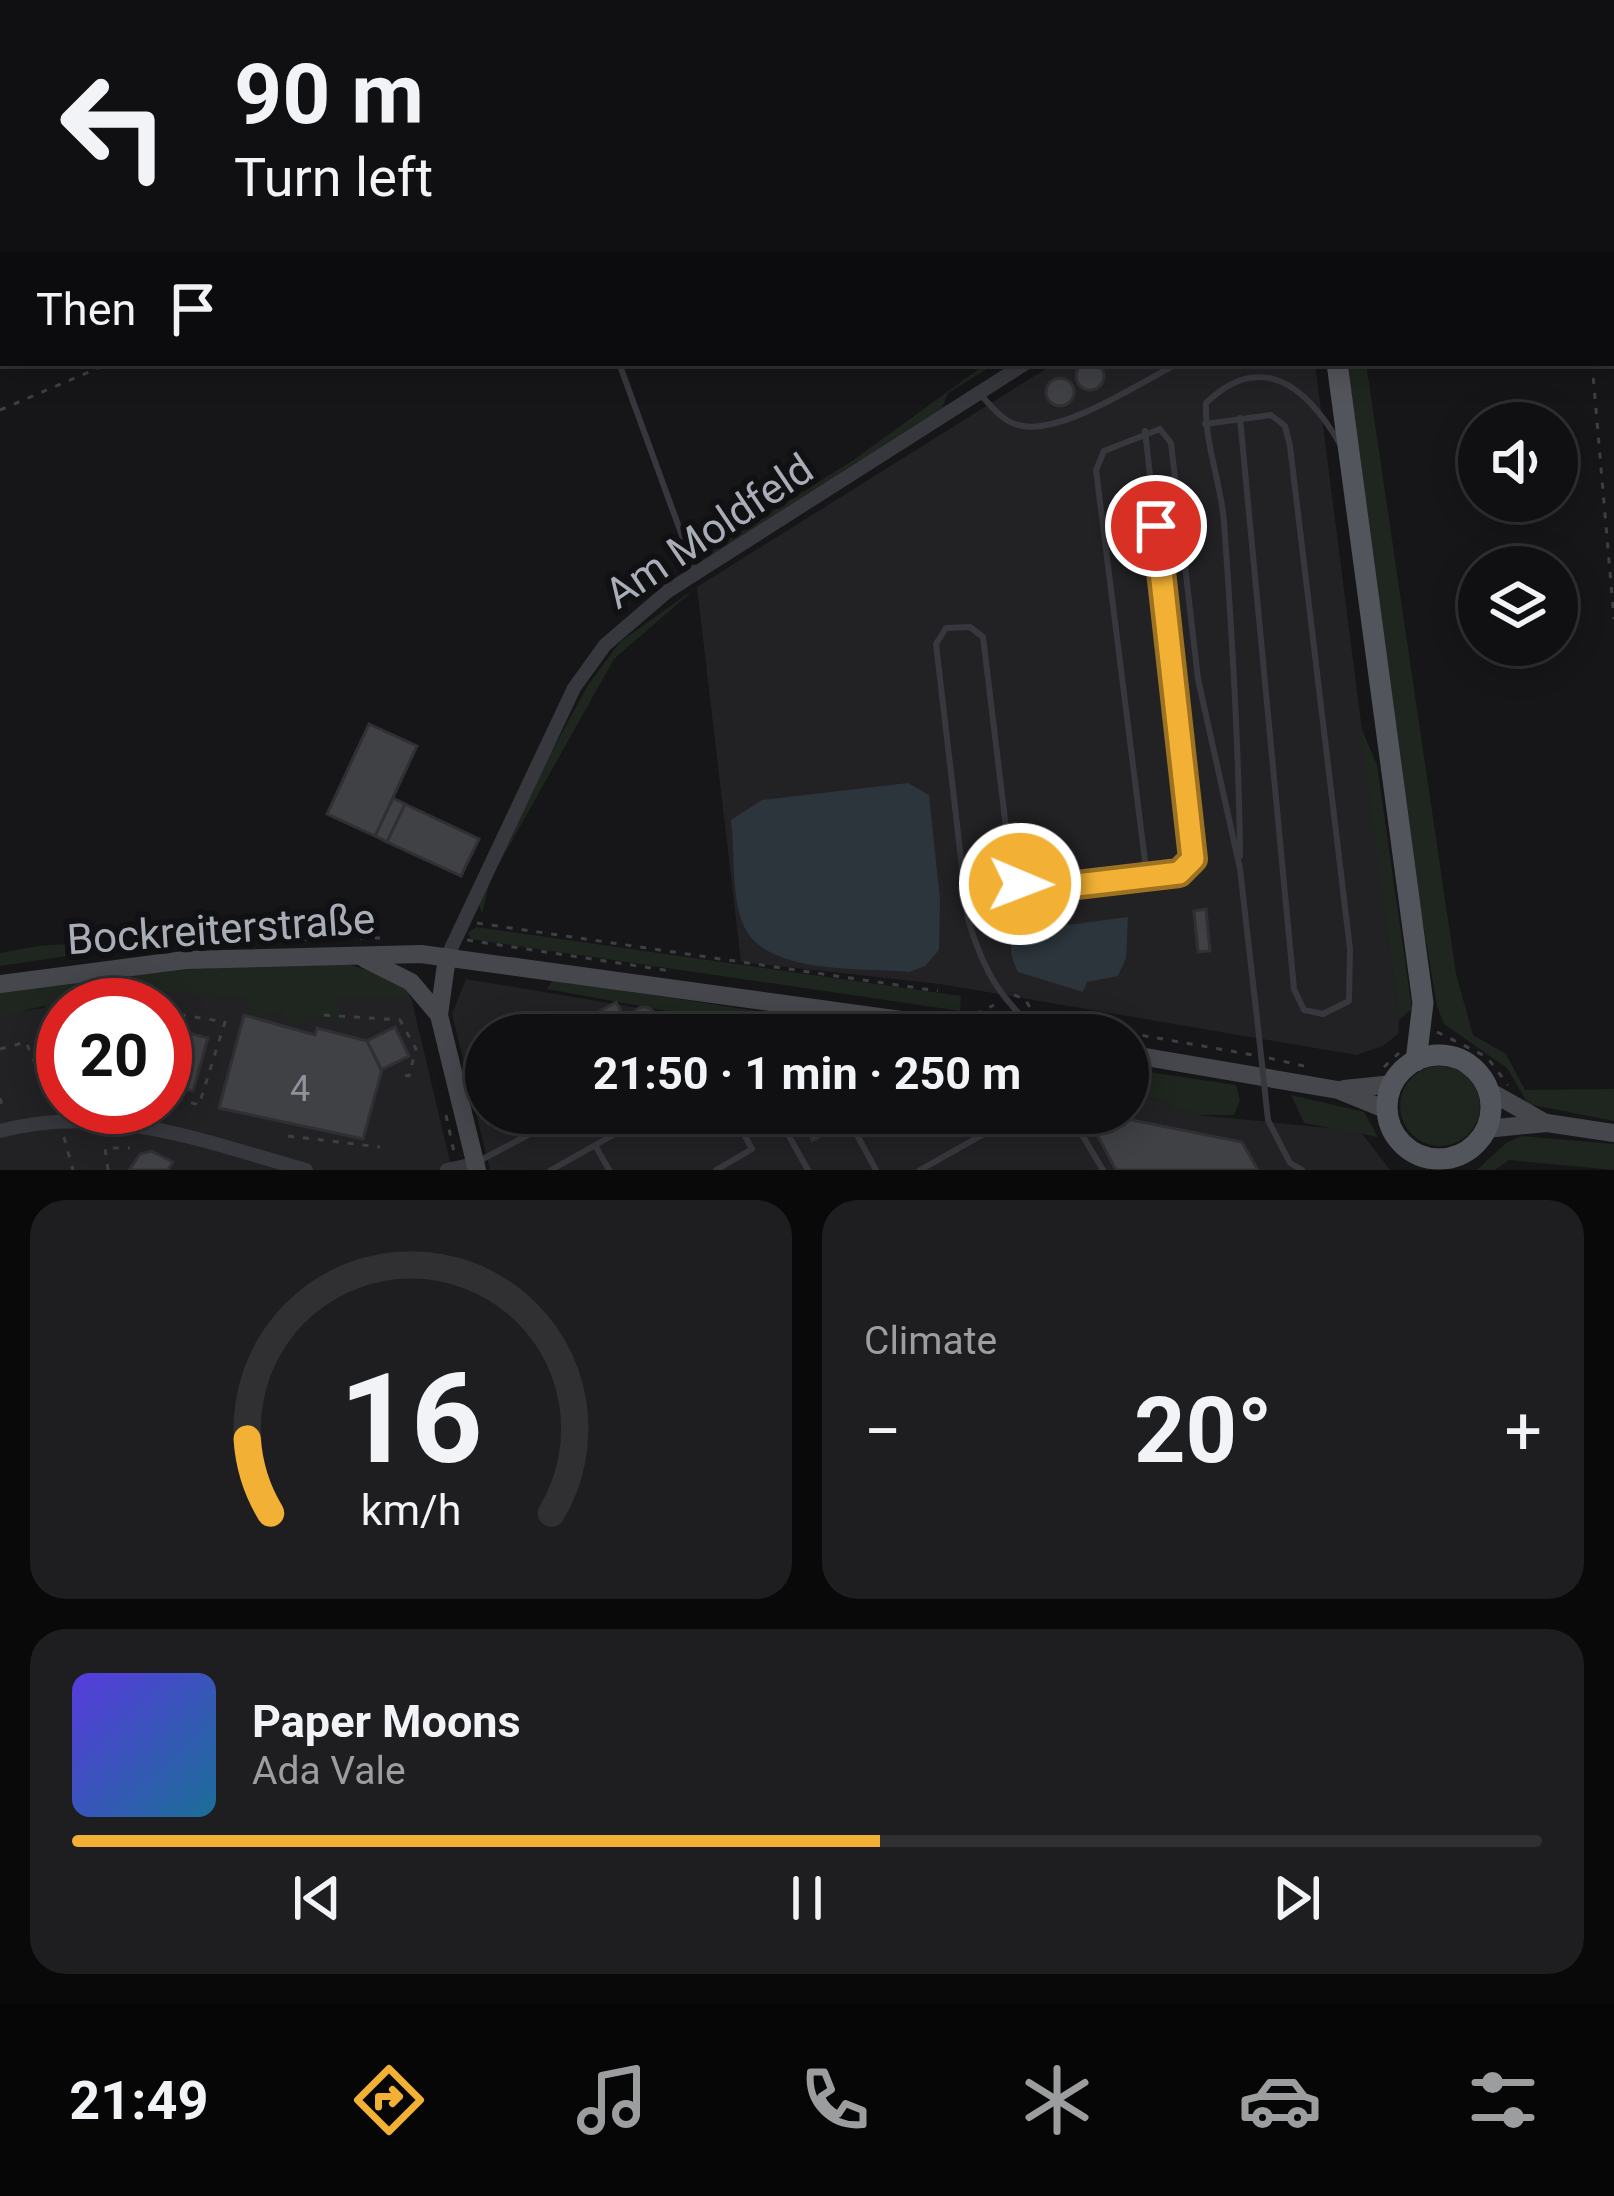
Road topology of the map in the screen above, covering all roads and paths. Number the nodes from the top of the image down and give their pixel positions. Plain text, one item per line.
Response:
1 (103, 366) edge
2 (620, 366) edge
3 (1021, 366) edge
4 (1173, 366) edge
5 (1337, 366) edge
6 (1592, 366) edge
7 (979, 392) junction
8 (0, 410) edge
9 (1240, 418) junction
10 (1205, 424) junction
11 (1145, 431) junction
12 (1351, 469) junction
13 (696, 574) junction
14 (1614, 620) edge
15 (1240, 869) junction
16 (1147, 877) junction
17 (464, 921) junction
18 (350, 953) junction
19 (447, 957) junction
20 (0, 984) edge
21 (938, 991) dead end
22 (1424, 1003) junction
23 (859, 1014) edge
24 (1018, 1014) edge
25 (324, 1015) dead end
26 (439, 1015) junction
27 (192, 1016) edge
28 (0, 1049) edge
29 (1449, 1057) junction
30 (1149, 1058) edge
31 (1416, 1061) junction
32 (36, 1065) edge
33 (398, 1074) dead end
34 (1393, 1084) junction
35 (1338, 1090) junction
36 (1489, 1091) junction
37 (0, 1098) edge
38 (192, 1103) edge
39 (3, 1108) dead end
40 (1388, 1109) junction
41 (1547, 1123) junction
42 (1486, 1130) junction
43 (0, 1131) edge
44 (1614, 1133) edge
45 (533, 1134) edge
46 (615, 1134) edge
47 (744, 1134) edge
48 (787, 1134) edge
49 (856, 1134) edge
50 (984, 1134) edge
51 (1082, 1134) edge
52 (64, 1135) dead end
53 (288, 1136) dead end
54 (595, 1145) junction
55 (380, 1147) dead end
56 (130, 1148) dead end
57 (1463, 1160) edge
58 (1434, 1164) edge
59 (475, 1167) edge
60 (73, 1170) edge
61 (108, 1170) edge
62 (306, 1170) edge
63 (448, 1170) edge
64 (551, 1170) edge
65 (609, 1170) edge
66 (716, 1170) edge
67 (806, 1170) edge
68 (876, 1170) edge
69 (920, 1170) edge
70 (1103, 1170) edge
71 (1302, 1170) edge

1 - 8 path
2 - 13 lane
3 - 7 street, Am Moldfeld
4 - 7 lane
5 - 12 main road
6 - 14 path
7 - 13 street, Am Moldfeld
9 - 9 lane
9 - 10 lane
10 - 12 lane
10 - 15 lane
11 - 15 lane
11 - 16 lane
11 - 16 lane
12 - 22 main road
13 - 17 street, Am Moldfeld
15 - 71 lane, bridge
16 - 24 lane
17 - 19 street, Am Moldfeld
17 - 21 path
18 - 19 main road, Bockreiterstraße
18 - 20 main road, Bockreiterstraße
18 - 26 main road
19 - 23 main road, Bockreiterstraße
19 - 26 main road
22 - 29 main road
22 - 31 main road
25 - 33 path
26 - 59 main road
27 - 38 path
28 - 32 path
29 - 31 main road
29 - 36 main road
30 - 35 main road
31 - 34 main road
34 - 35 main road
34 - 40 main road
35 - 40 main road
36 - 41 main road
36 - 42 main road
37 - 39 path
40 - 58 main road
41 - 42 main road
41 - 44 main road
42 - 57 main road
43 - 62 street
45 - 59 lane
46 - 54 lane
47 - 66 lane
48 - 67 lane
49 - 68 lane
50 - 69 lane
51 - 70 lane
52 - 60 path
53 - 55 path
54 - 64 lane
54 - 65 lane
56 - 61 path
57 - 58 main road
59 - 63 street

